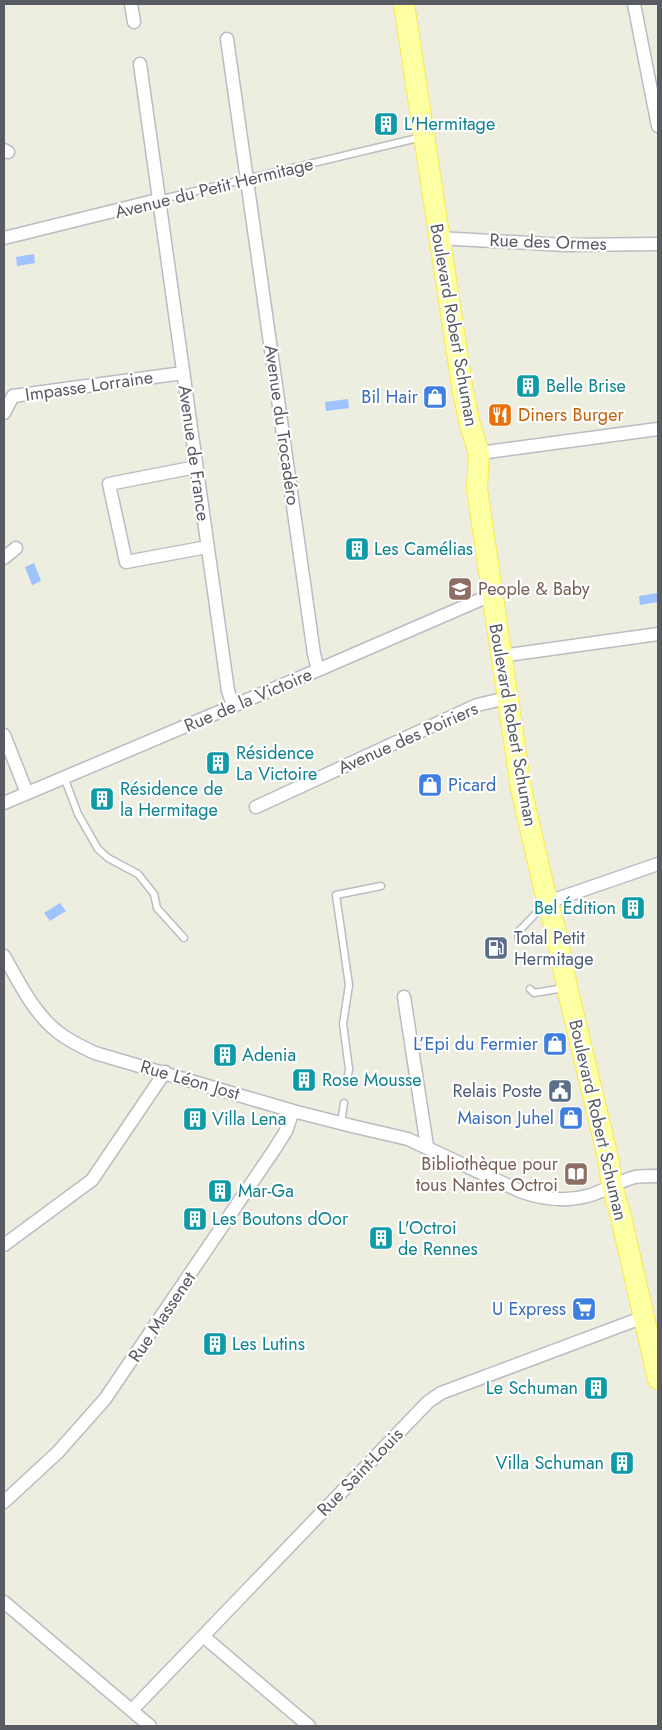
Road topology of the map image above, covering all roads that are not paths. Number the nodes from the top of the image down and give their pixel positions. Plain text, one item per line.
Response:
1 (131, 4) edge
2 (404, 4) edge
3 (634, 4) edge
4 (134, 22) dead end
5 (227, 39) dead end
6 (140, 64) dead end
7 (658, 126) edge
8 (423, 137) junction
9 (247, 178) junction
10 (158, 200) junction
11 (4, 238) edge
12 (438, 238) junction
13 (658, 244) edge
14 (183, 373) junction
15 (4, 413) edge
16 (658, 429) edge
17 (479, 453) junction
18 (196, 467) junction
19 (208, 547) junction
20 (16, 548) dead end
21 (4, 558) edge
22 (492, 595) junction
23 (658, 634) edge
24 (500, 656) junction
25 (318, 670) junction
26 (507, 698) junction
27 (233, 705) junction
28 (4, 735) edge
29 (64, 777) junction
30 (27, 793) junction
31 (4, 803) edge
32 (256, 807) dead end
33 (658, 864) edge
34 (381, 886) dead end
35 (548, 902) junction
36 (184, 938) dead end
37 (519, 940) dead end
38 (6, 965) edge
39 (567, 987) junction
40 (530, 989) dead end
41 (404, 998) dead end
42 (165, 1072) junction
43 (347, 1081) dead end
44 (344, 1104) dead end
45 (293, 1111) junction
46 (341, 1123) junction
47 (427, 1146) junction
48 (658, 1176) edge
49 (612, 1186) junction
50 (4, 1245) edge
51 (644, 1317) junction
52 (658, 1379) edge
53 (4, 1502) edge
54 (4, 1602) edge
55 (203, 1636) junction
56 (132, 1710) junction
57 (150, 1726) edge
58 (309, 1726) edge

1 - 4 street
2 - 8 main road, Boulevard Robert Schuman
3 - 7 street
5 - 9 street, Avenue du Trocadéro
6 - 10 street, Avenue de France
8 - 9 lane, Avenue du Petit Hermitage
8 - 12 main road, Boulevard Robert Schuman
9 - 10 lane, Avenue du Petit Hermitage
9 - 25 street, Avenue du Trocadéro
10 - 11 street, Avenue du Petit Hermitage
10 - 14 street, Avenue de France
12 - 13 street, Rue des Ormes
12 - 17 main road, Boulevard Robert Schuman
14 - 15 street, Impasse Lorraine
14 - 18 street, Avenue de France
16 - 17 street
17 - 22 main road, Boulevard Robert Schuman
18 - 19 street, Avenue de France
18 - 19 street
19 - 27 street, Avenue de France
20 - 21 street
22 - 24 main road, Boulevard Robert Schuman
22 - 25 street, Rue de la Victoire
23 - 24 street
24 - 26 main road, Boulevard Robert Schuman
25 - 27 street, Rue de la Victoire
26 - 32 street, Avenue des Poiriers
26 - 35 main road, Boulevard Robert Schuman
27 - 29 street, Rue de la Victoire
28 - 30 street
29 - 30 street, Rue de la Victoire
29 - 36 lane
30 - 31 street, Rue de la Victoire
33 - 35 street
34 - 43 lane
35 - 37 lane
35 - 39 main road, Boulevard Robert Schuman
38 - 42 street, Rue Léon Jost
39 - 40 lane
39 - 49 main road, Boulevard Robert Schuman
41 - 47 street
42 - 45 street, Rue Léon Jost
42 - 50 street
44 - 46 lane
45 - 46 street, Rue Léon Jost
45 - 53 street, Rue Massenet
46 - 47 street, Rue Léon Jost
47 - 49 street, Rue Léon Jost
48 - 49 street, Rue Léon Jost
49 - 51 main road, Boulevard Robert Schuman
51 - 52 main road, Boulevard Robert Schuman
51 - 55 street, Rue Saint-Louis
54 - 56 street
55 - 56 street, Rue Saint-Louis
55 - 58 street
56 - 57 street

